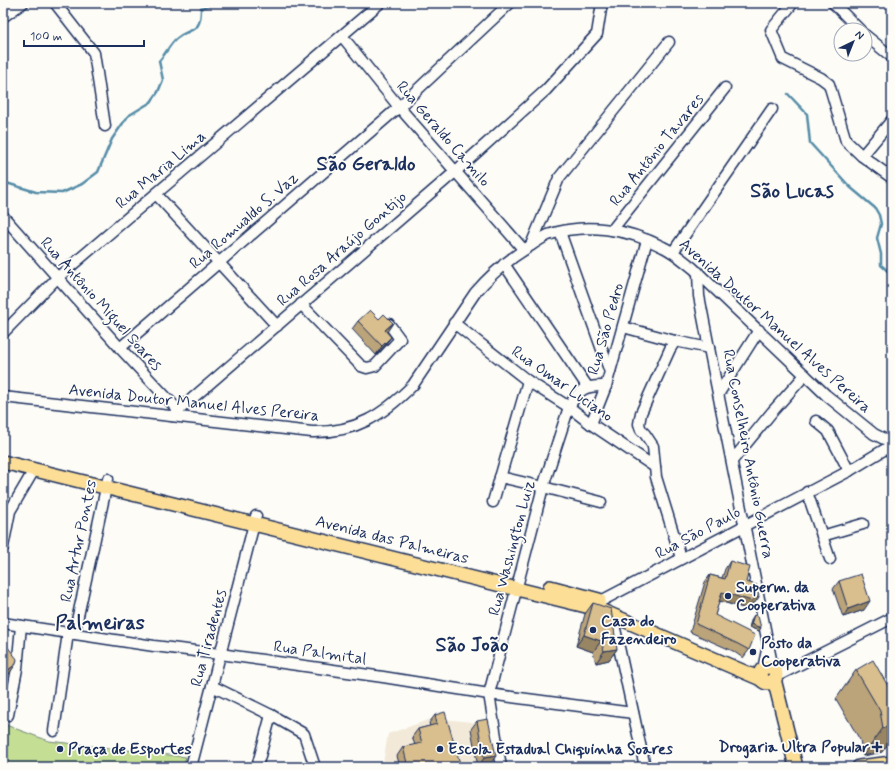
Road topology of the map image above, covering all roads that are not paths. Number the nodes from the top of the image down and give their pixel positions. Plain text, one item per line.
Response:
1 (24, 3) edge
2 (55, 3) edge
3 (380, 3) edge
4 (510, 3) edge
5 (602, 3) edge
6 (793, 3) edge
7 (833, 3) edge
8 (3, 17) edge
9 (852, 22) edge
10 (342, 36) junction
11 (669, 42) dead end
12 (873, 42) edge
13 (892, 57) edge
14 (726, 88) dead end
15 (399, 107) junction
16 (772, 109) dead end
17 (892, 120) edge
18 (104, 126) dead end
19 (862, 156) junction
20 (456, 170) junction
21 (892, 178) edge
22 (156, 194) junction
23 (3, 216) edge
24 (612, 230) junction
25 (560, 232) junction
26 (647, 240) junction
27 (527, 247) junction
28 (673, 252) junction
29 (220, 262) junction
30 (504, 264) junction
31 (698, 272) junction
32 (57, 278) junction
33 (301, 304) junction
34 (389, 324) edge
35 (454, 324) junction
36 (277, 326) junction
37 (623, 327) junction
38 (759, 330) junction
39 (3, 333) edge
40 (675, 341) junction
41 (120, 348) junction
42 (709, 348) junction
43 (610, 372) junction
44 (805, 375) junction
45 (528, 381) junction
46 (587, 386) junction
47 (606, 386) junction
48 (719, 394) junction
49 (3, 397) edge
50 (569, 407) junction
51 (175, 414) junction
52 (816, 421) dead end
53 (592, 424) junction
54 (892, 444) edge
55 (3, 453) edge
56 (732, 461) junction
57 (3, 462) edge
58 (654, 467) junction
59 (34, 470) junction
60 (849, 471) junction
61 (500, 477) junction
62 (107, 483) junction
63 (544, 487) junction
64 (807, 492) junction
65 (493, 502) dead end
66 (600, 502) dead end
67 (255, 520) junction
68 (863, 524) dead end
69 (745, 525) junction
70 (822, 536) junction
71 (3, 547) edge
72 (682, 558) junction
73 (830, 559) dead end
74 (518, 584) junction
75 (601, 601) junction
76 (612, 614) junction
77 (892, 618) edge
78 (3, 623) edge
79 (21, 626) junction
80 (71, 633) junction
81 (220, 654) junction
82 (769, 675) junction
83 (212, 686) junction
84 (490, 694) junction
85 (633, 713) junction
86 (8, 715) dead end
87 (271, 715) junction
88 (54, 731) dead end
89 (796, 764) edge
90 (191, 767) edge
91 (257, 767) edge
92 (315, 767) edge
93 (501, 767) edge
94 (645, 767) edge
95 (859, 767) edge
96 (881, 767) edge

1 - 8 street
2 - 18 street
3 - 10 street, Rua Maria Lima
4 - 15 street, Rua Romualdo S. Vaz
5 - 20 street, Rua Rosa Araújo Gontijo
6 - 19 street
7 - 9 street
10 - 15 street, Rua Geraldo Camilo
10 - 22 street, Rua Maria Lima
11 - 27 street
12 - 13 street
14 - 24 street, Rua Antônio Tavares
15 - 20 street, Rua Geraldo Camilo
15 - 29 street, Rua Romualdo S. Vaz
16 - 28 street
17 - 19 street
19 - 21 street
20 - 27 street, Rua Geraldo Camilo
20 - 33 street, Rua Rosa Araújo Gontijo
22 - 29 street
22 - 32 street, Rua Maria Lima
23 - 32 street, Rua Antônio Miguel Soares
24 - 25 street, Avenida Doutor Manuel Alves Pereira
24 - 26 street, Avenida Doutor Manuel Alves Pereira
25 - 27 street, Avenida Doutor Manuel Alves Pereira
25 - 43 street
26 - 28 street, Avenida Doutor Manuel Alves Pereira
26 - 37 street, Rua São Pedro
27 - 30 street, Avenida Doutor Manuel Alves Pereira
28 - 31 street, Avenida Doutor Manuel Alves Pereira
29 - 36 street
29 - 41 street, Rua Romualdo S. Vaz
30 - 35 street, Avenida Doutor Manuel Alves Pereira
30 - 46 street
31 - 38 street, Avenida Doutor Manuel Alves Pereira
31 - 42 street, Rua Conselheiro Antônio Guerra
32 - 39 street, Rua Maria Lima
32 - 41 street, Rua Antônio Miguel Soares
33 - 34 street
33 - 36 street, Rua Rosa Araújo Gontijo
35 - 45 street, Rua Omar Luciano
35 - 51 street, Avenida Doutor Manuel Alves Pereira
36 - 51 street, Rua Rosa Araújo Gontijo
37 - 40 street
37 - 43 street, Rua São Pedro
38 - 44 street, Avenida Doutor Manuel Alves Pereira
38 - 48 street
40 - 42 street
40 - 58 street
41 - 51 street, Rua Antônio Miguel Soares
42 - 48 street, Rua Conselheiro Antônio Guerra
43 - 47 street, Rua São Pedro
44 - 54 street, Avenida Doutor Manuel Alves Pereira
44 - 56 street
45 - 50 street, Rua Omar Luciano
45 - 61 street
46 - 47 street
46 - 50 street, Rua Washington Luiz
47 - 53 street, Rua São Pedro
48 - 56 street, Rua Conselheiro Antônio Guerra
49 - 51 street, Avenida Doutor Manuel Alves Pereira
50 - 53 street, Rua Omar Luciano
50 - 63 street, Rua Washington Luiz
52 - 60 street
53 - 58 street, Rua Omar Luciano
54 - 60 street, Rua São Paulo
55 - 62 main road, Avenida das Palmeiras
56 - 69 street, Rua Conselheiro Antônio Guerra
57 - 59 main road, Avenida das Palmeiras
58 - 72 street
59 - 62 main road, Avenida das Palmeiras
59 - 71 street
60 - 64 street, Rua São Paulo
61 - 63 street
61 - 65 street
62 - 67 main road, Avenida das Palmeiras
62 - 80 street, Rua Artur Pontes
63 - 66 street
63 - 74 street, Rua Washington Luiz
64 - 69 street, Rua São Paulo
64 - 70 street
67 - 74 main road, Avenida das Palmeiras
67 - 81 street, Rua Tiradentes
68 - 70 street
69 - 72 street, Rua São Paulo
69 - 82 street, Rua Conselheiro Antônio Guerra
70 - 73 street
72 - 75 street, Rua São Paulo
74 - 75 main road, Avenida das Palmeiras
74 - 76 main road, Avenida das Palmeiras
74 - 84 street, Rua Washington Luiz
75 - 82 main road, Avenida das Palmeiras
76 - 82 main road, Avenida das Palmeiras
76 - 85 street
77 - 82 street
78 - 79 street, Rua Palmital
79 - 80 street, Rua Palmital
79 - 86 street
80 - 81 street, Rua Palmital
80 - 88 street, Rua Artur Pontes
81 - 83 street, Rua Tiradentes
81 - 84 street, Rua Palmital
82 - 89 main road
83 - 87 street
83 - 90 street, Rua Tiradentes
84 - 85 street, Rua Palmital
84 - 93 street, Rua Washington Luiz
85 - 94 street
87 - 91 street
87 - 92 street
95 - 96 main road

